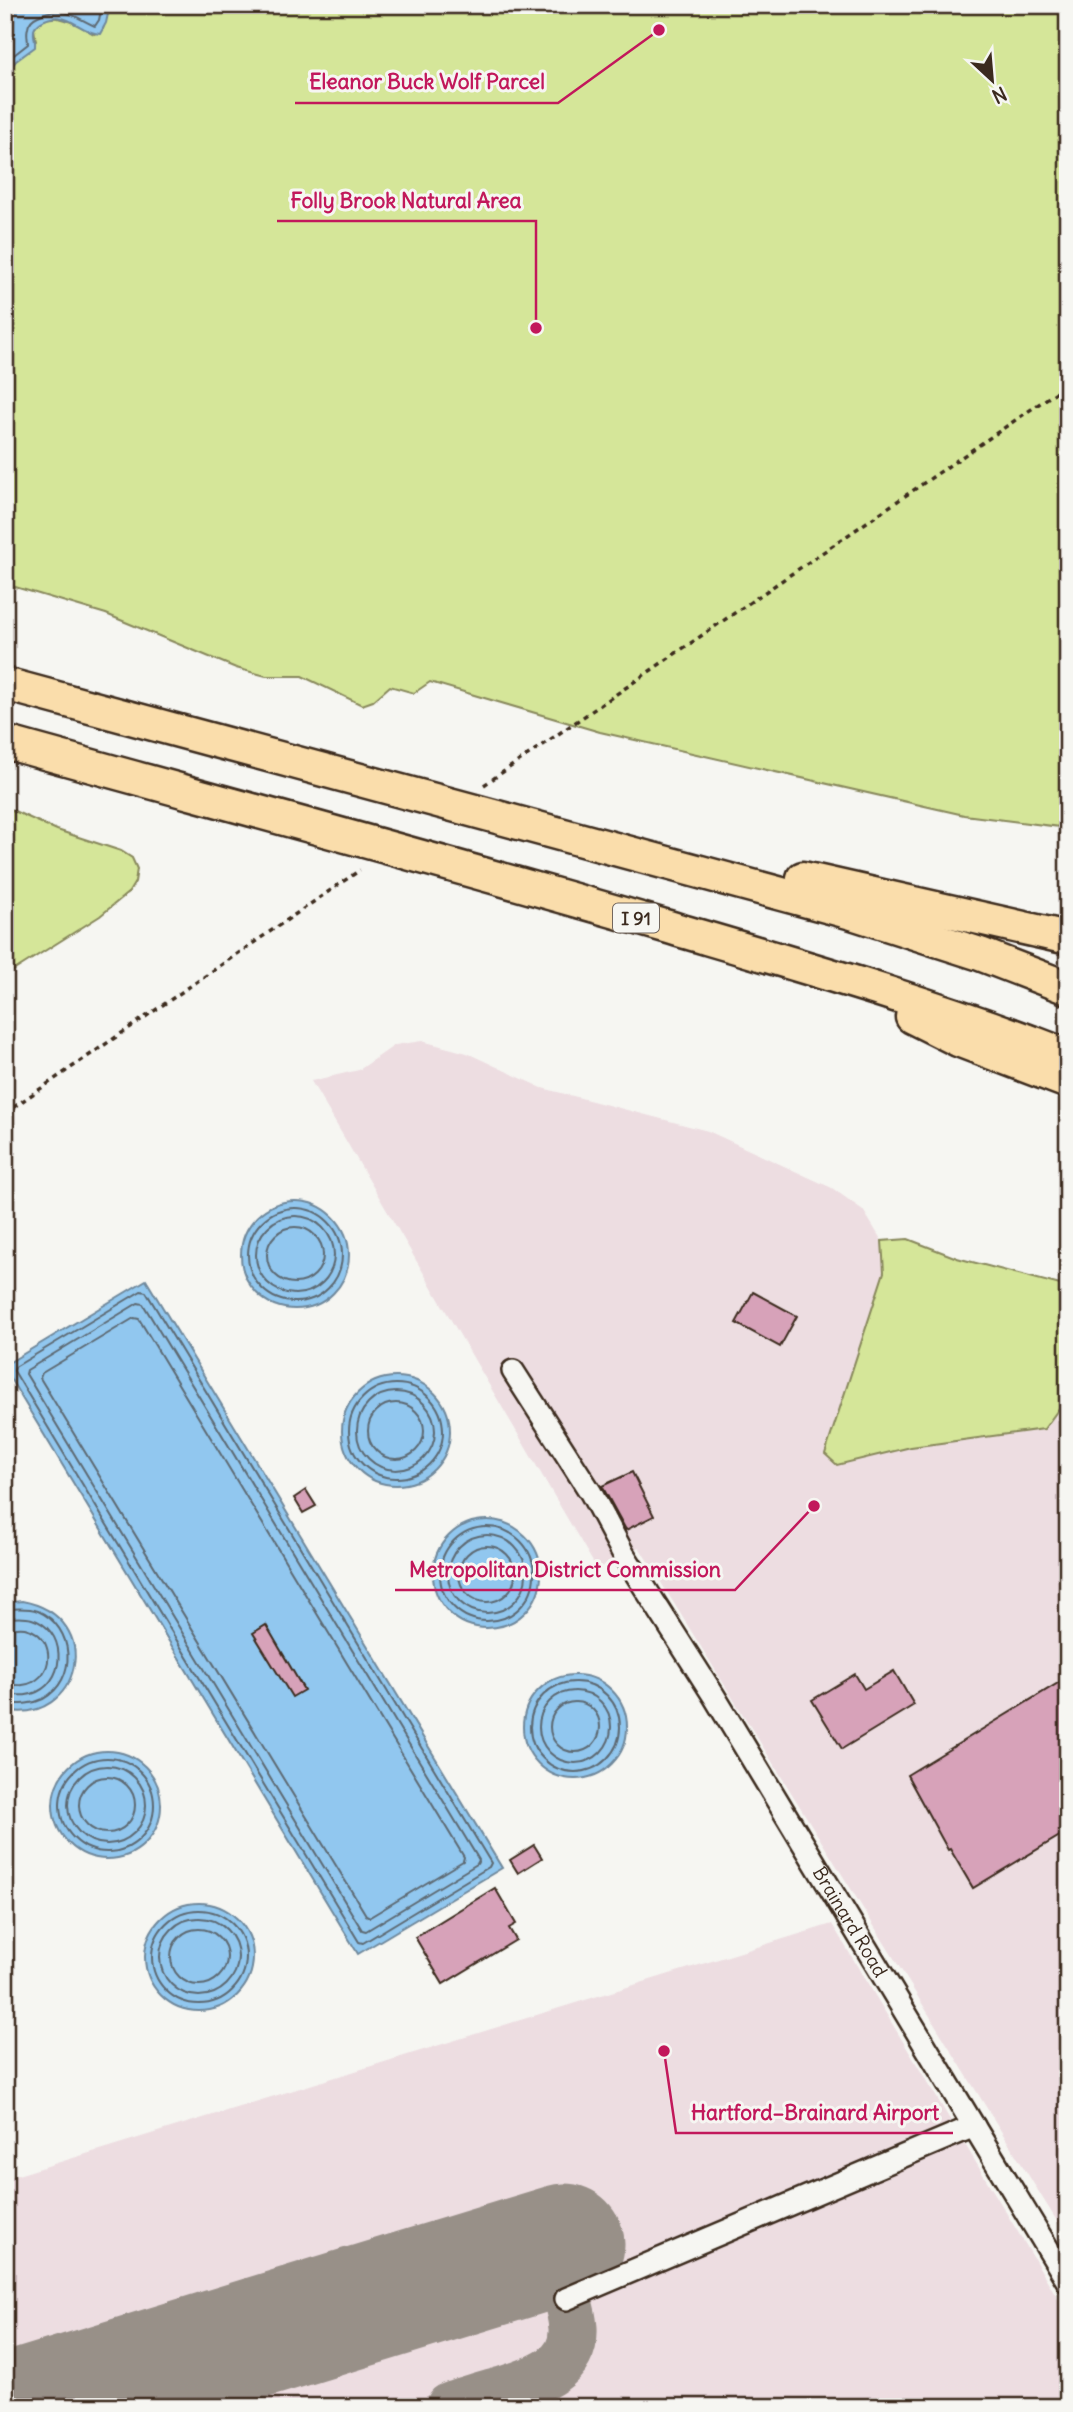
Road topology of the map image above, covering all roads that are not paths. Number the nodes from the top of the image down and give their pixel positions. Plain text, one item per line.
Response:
1 (5, 684) edge
2 (5, 742) edge
3 (657, 860) junction
4 (1068, 938) edge
5 (826, 974) junction
6 (1068, 988) edge
7 (1068, 1056) edge
8 (1068, 1082) edge
9 (513, 1371) dead end
10 (974, 2126) junction
11 (1068, 2282) edge
12 (566, 2299) dead end

1 - 3 highway
2 - 5 highway, I 91
3 - 4 highway
3 - 6 highway
5 - 7 highway, I 91
5 - 8 highway
9 - 10 street, Brainard Road
10 - 11 street, Brainard Road
10 - 12 street

